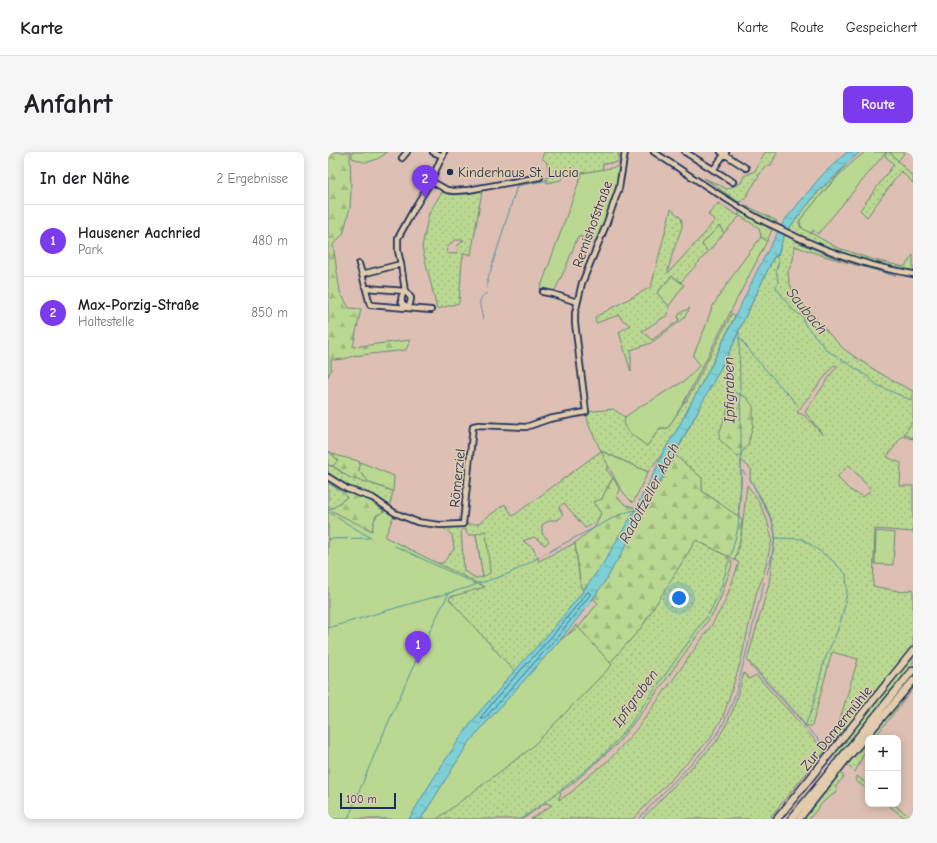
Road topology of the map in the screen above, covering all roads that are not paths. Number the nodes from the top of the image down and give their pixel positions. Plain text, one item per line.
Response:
1 (407, 152) edge
2 (433, 152) edge
3 (625, 152) edge
4 (654, 152) edge
5 (685, 152) edge
6 (724, 153) edge
7 (444, 154) edge
8 (402, 158) dead end
9 (746, 168) dead end
10 (713, 170) junction
11 (540, 177) dead end
12 (431, 181) junction
13 (733, 182) dead end
14 (359, 264) dead end
15 (401, 264) junction
16 (362, 274) junction
17 (913, 274) edge
18 (366, 288) junction
19 (404, 291) junction
20 (544, 292) dead end
21 (577, 302) junction
22 (403, 306) junction
23 (431, 310) dead end
24 (586, 412) joint
25 (328, 477) edge
26 (913, 651) edge
27 (913, 670) edge
28 (913, 681) edge
29 (843, 759) junction
30 (831, 774) junction
31 (777, 819) edge
32 (791, 819) edge
33 (799, 819) edge

1 - 8 street
2 - 7 street
3 - 21 street, Remishofstraße
4 - 17 street
5 - 10 street
6 - 9 street
6 - 10 street
7 - 12 street
10 - 13 street
11 - 12 street
12 - 15 street
14 - 16 street
15 - 16 street
15 - 19 street
16 - 18 street
18 - 19 street
18 - 22 street
19 - 22 street
19 - 22 street
20 - 21 street
21 - 24 street, Remishofstraße
22 - 23 street
24 - 25 street, Römerziel
26 - 31 main road, Zur Dornermühle
27 - 29 main road
28 - 29 main road
29 - 30 main road
30 - 32 main road
30 - 33 main road

